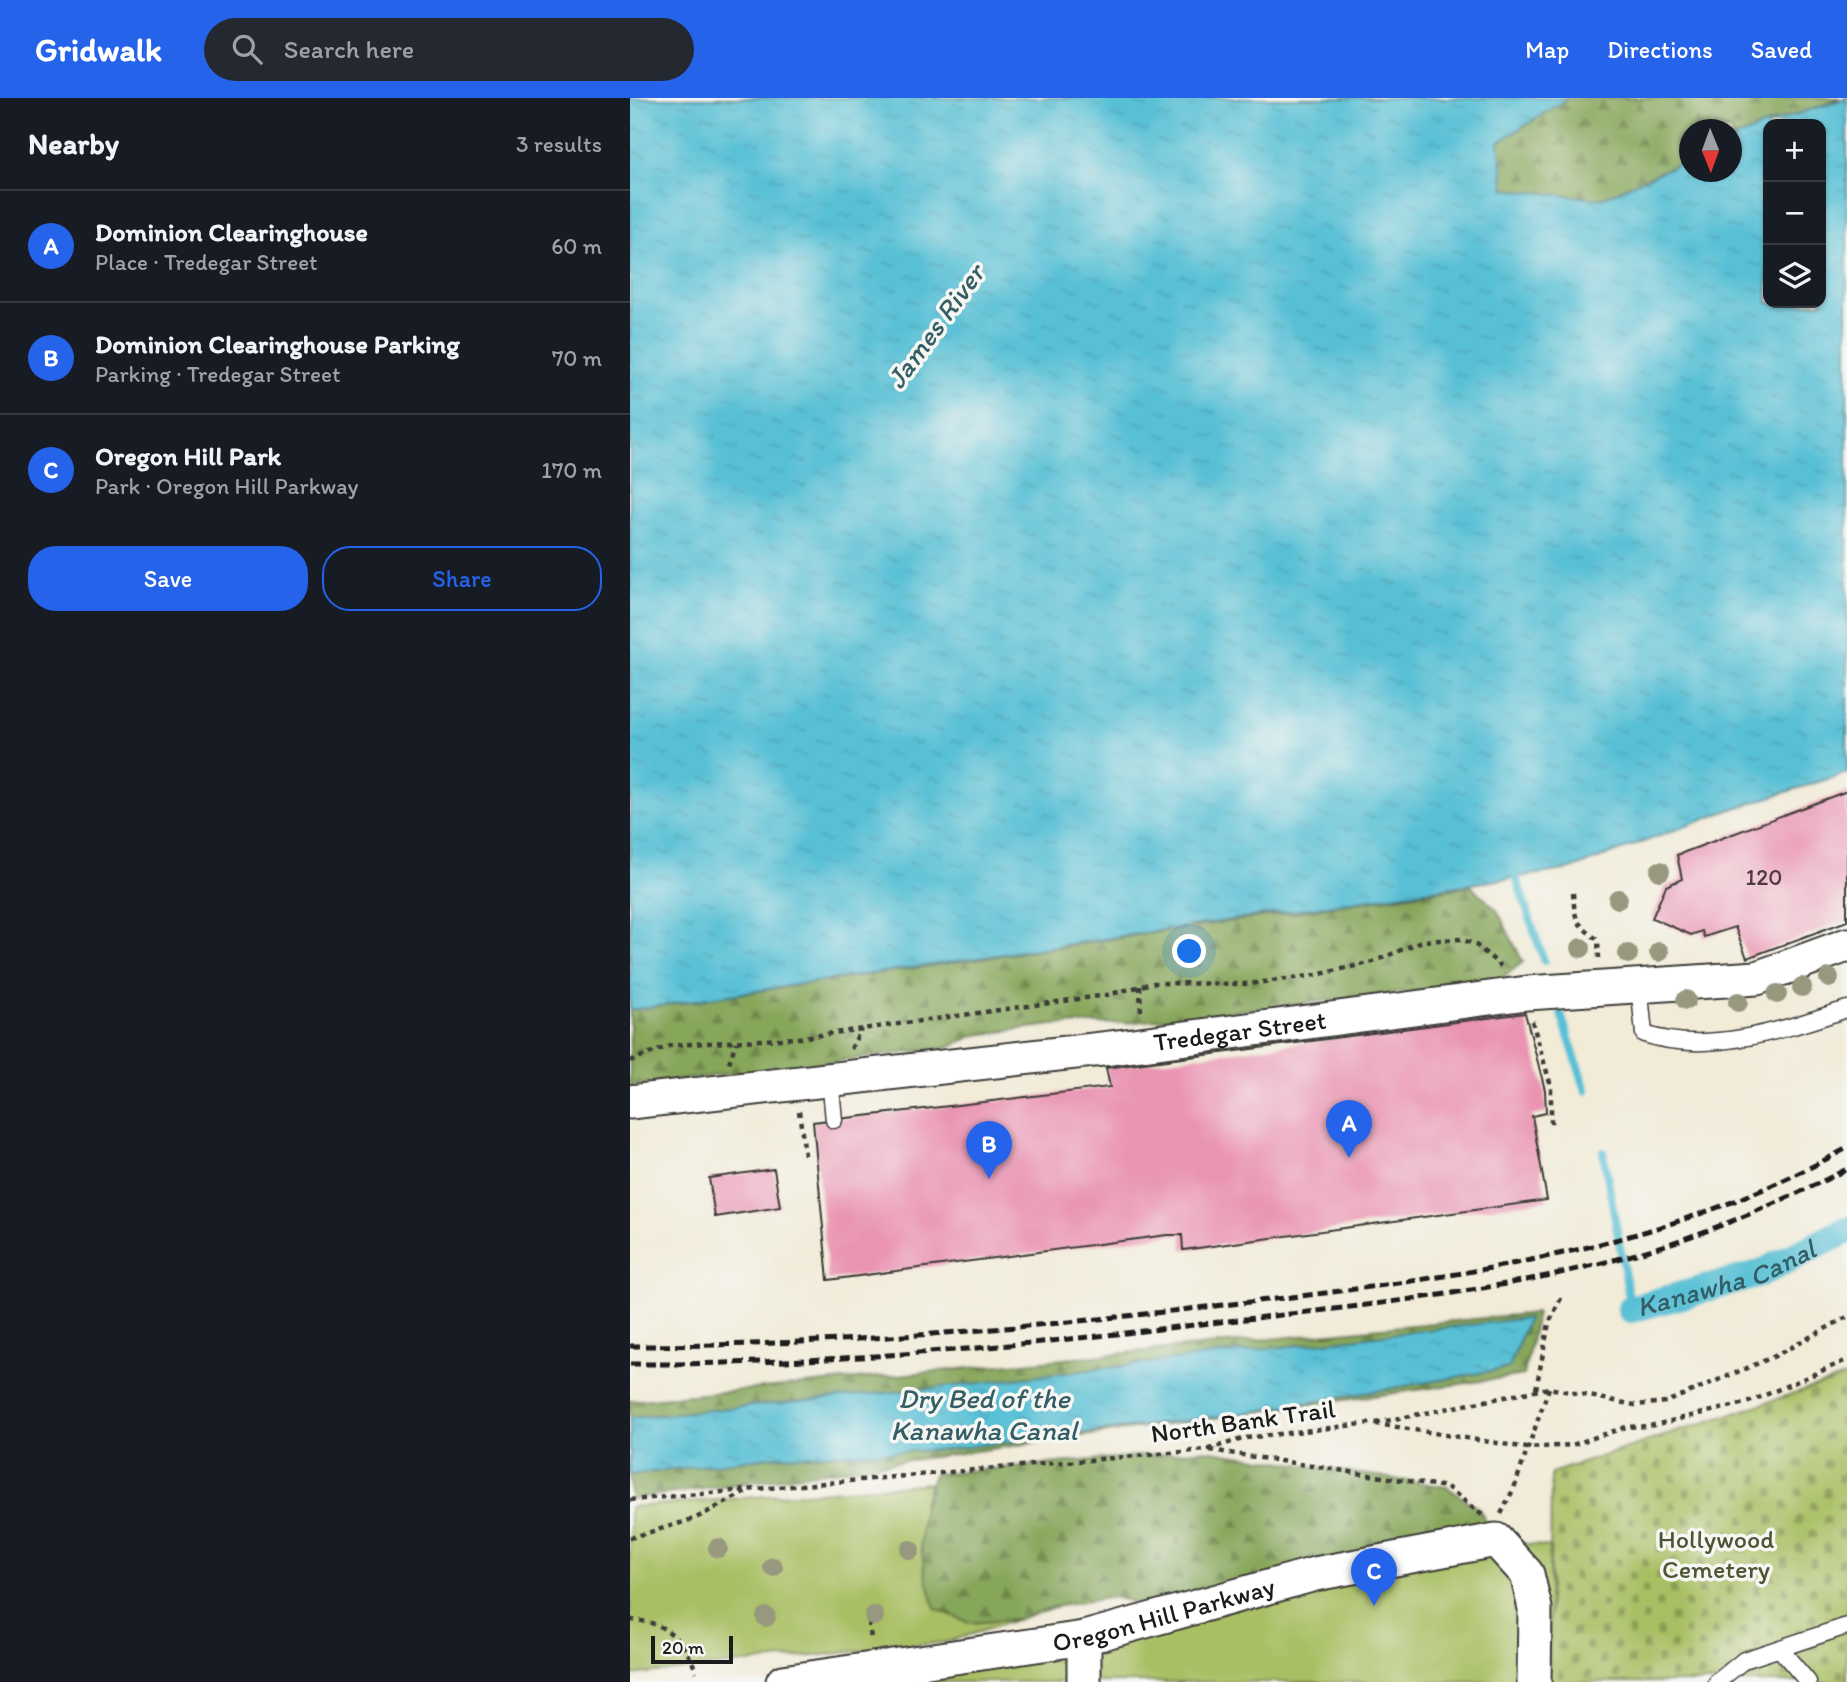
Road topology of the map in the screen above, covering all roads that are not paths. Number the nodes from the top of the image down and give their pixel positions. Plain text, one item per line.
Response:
1 (1847, 945) edge
2 (1639, 984) junction
3 (1847, 1009) edge
4 (830, 1078) junction
5 (630, 1102) edge
6 (834, 1120) dead end
7 (1847, 1626) edge
8 (1084, 1638) junction
9 (1780, 1649) junction
10 (783, 1682) edge
11 (1084, 1682) edge
12 (1534, 1682) edge
13 (1717, 1682) edge
14 (1808, 1682) edge

1 - 2 street, Tredegar Street
2 - 3 lane
2 - 4 street, Tredegar Street
4 - 5 street, Tredegar Street
4 - 6 lane
7 - 9 lane
8 - 10 street, Oregon Hill Parkway
8 - 11 street
8 - 12 street, Oregon Hill Parkway
9 - 13 lane
9 - 14 lane

